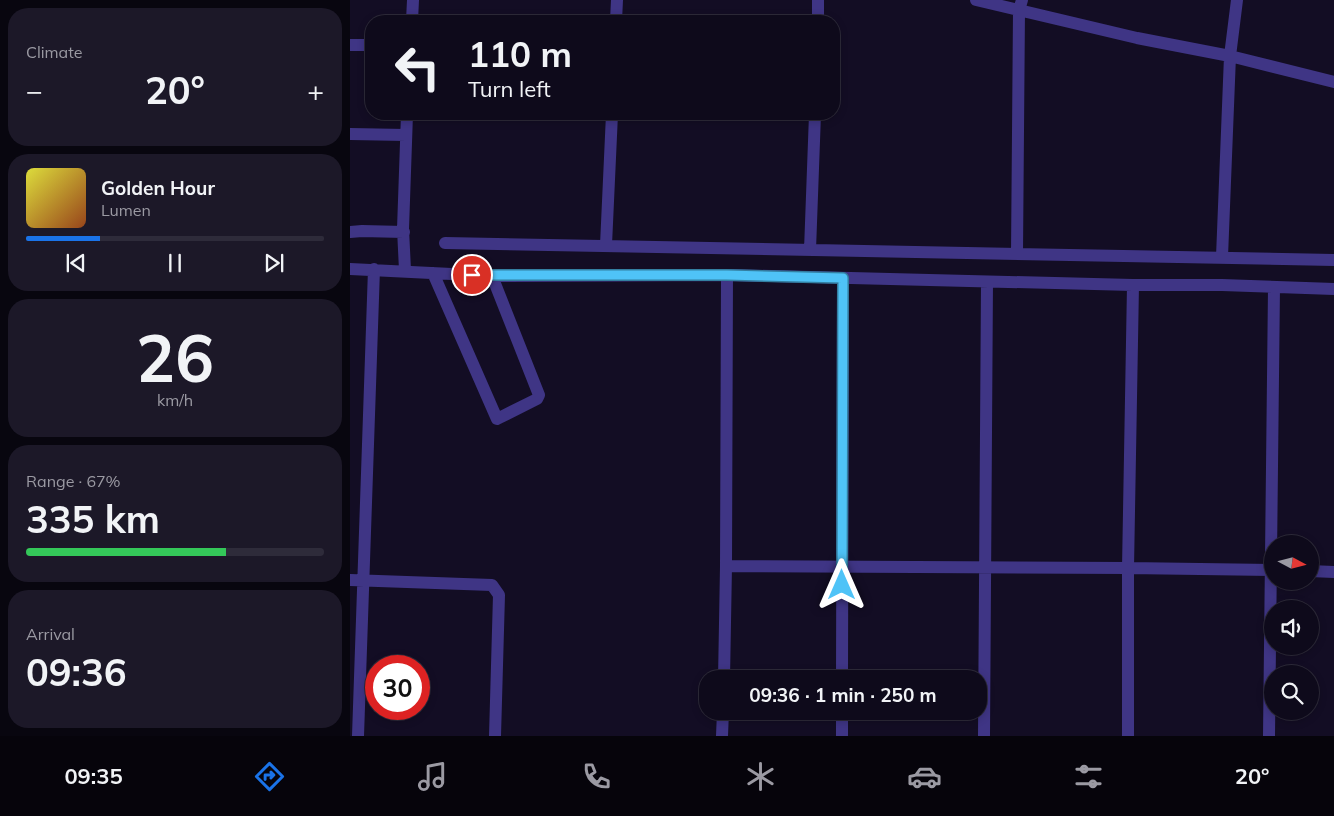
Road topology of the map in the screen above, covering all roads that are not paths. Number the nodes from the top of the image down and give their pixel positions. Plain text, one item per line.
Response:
1 (413, 0) edge
2 (617, 0) edge
3 (818, 0) edge
4 (976, 0) edge
5 (1237, 0) edge
6 (1021, 5) edge
7 (412, 15) edge
8 (616, 15) edge
9 (818, 15) edge
10 (350, 45) edge
11 (365, 45) edge
12 (1230, 56) junction
13 (1334, 82) edge
14 (407, 120) edge
15 (612, 120) edge
16 (815, 120) edge
17 (350, 134) edge
18 (406, 135) junction
19 (350, 232) edge
20 (404, 232) junction
21 (445, 243) dead end
22 (606, 245) junction
23 (810, 250) junction
24 (1017, 253) junction
25 (1222, 257) junction
26 (1334, 260) edge
27 (350, 269) edge
28 (374, 269) junction
29 (405, 270) junction
30 (433, 273) junction
31 (727, 275) junction
32 (492, 276) junction
33 (843, 278) junction
34 (987, 282) junction
35 (1133, 285) junction
36 (1274, 287) junction
37 (1334, 289) edge
38 (1271, 535) edge
39 (726, 566) junction
40 (842, 566) junction
41 (986, 567) junction
42 (1128, 568) junction
43 (1264, 570) edge
44 (1319, 571) edge
45 (1334, 572) edge
46 (350, 580) edge
47 (363, 580) junction
48 (1271, 590) edge
49 (724, 670) edge
50 (842, 670) edge
51 (723, 720) edge
52 (842, 720) edge
53 (358, 736) edge
54 (495, 736) edge
55 (722, 736) edge
56 (842, 736) edge
57 (984, 736) edge
58 (1128, 736) edge
59 (1269, 736) edge

1 - 7 street
2 - 8 street
3 - 9 street
4 - 6 street
5 - 12 street
6 - 12 street
6 - 24 street
10 - 11 street
12 - 13 street
12 - 25 street
14 - 18 street
15 - 22 street
16 - 23 street
17 - 18 street
18 - 20 street
19 - 20 street
20 - 29 street
21 - 22 street
22 - 23 street
23 - 24 street
24 - 25 street
25 - 26 street
27 - 28 street
28 - 29 street
28 - 47 street
29 - 30 street
30 - 32 street
30 - 32 street
31 - 32 street
31 - 33 street
31 - 39 street
33 - 34 street
33 - 40 street
34 - 35 street
34 - 41 street
35 - 36 street
35 - 42 street
36 - 37 street
36 - 38 street
39 - 40 street
39 - 49 street
40 - 41 street
40 - 50 street
41 - 42 street
41 - 57 street
42 - 43 street
42 - 58 street
44 - 45 street
46 - 47 street
47 - 53 street
47 - 54 street
48 - 59 street
51 - 55 street
52 - 56 street

